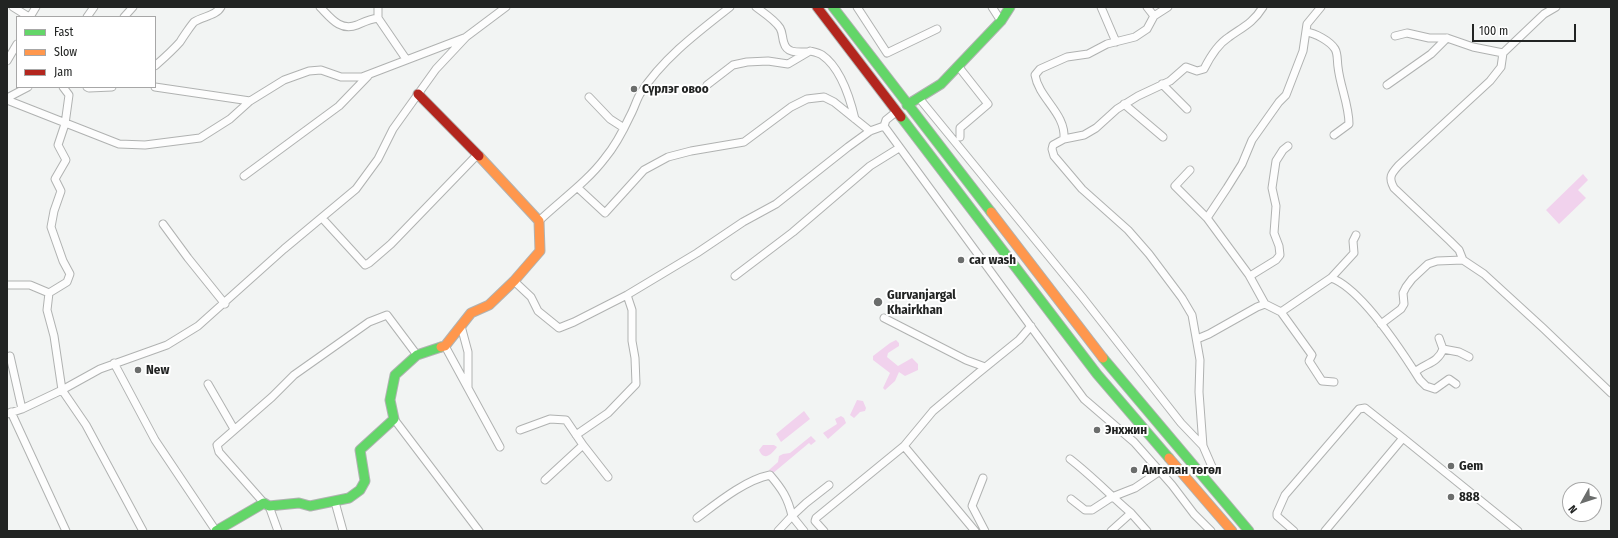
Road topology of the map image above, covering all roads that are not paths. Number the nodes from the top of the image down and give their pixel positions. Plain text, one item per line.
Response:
1 (13, 7) edge
2 (36, 7) edge
3 (94, 7) edge
4 (133, 7) edge
5 (221, 7) edge
6 (320, 7) edge
7 (378, 7) edge
8 (506, 7) edge
9 (730, 7) edge
10 (756, 7) edge
11 (817, 7) edge
12 (833, 7) edge
13 (857, 7) edge
14 (992, 7) edge
15 (1010, 7) edge
16 (1101, 7) edge
17 (1147, 7) edge
18 (1168, 7) edge
19 (1264, 7) edge
20 (1321, 7) edge
21 (1556, 7) edge
22 (28, 16) edge
23 (31, 16) edge
24 (88, 16) edge
25 (125, 16) edge
26 (1154, 16) junction
27 (378, 18) junction
28 (1001, 21) junction
29 (937, 29) dead end
30 (1306, 32) junction
31 (1395, 36) dead end
32 (466, 37) junction
33 (1447, 38) junction
34 (1116, 42) junction
35 (16, 46) edge
36 (810, 51) junction
37 (1503, 53) junction
38 (406, 59) junction
39 (7, 61) edge
40 (156, 65) edge
41 (958, 66) junction
42 (369, 74) junction
43 (1162, 84) junction
44 (708, 85) dead end
45 (1387, 85) dead end
46 (156, 86) edge
47 (26, 88) edge
48 (64, 88) edge
49 (418, 94) junction
50 (589, 96) dead end
51 (920, 98) junction
52 (7, 99) edge
53 (250, 100) junction
54 (1124, 104) junction
55 (907, 105) junction
56 (1187, 109) dead end
57 (896, 112) junction
58 (855, 119) junction
59 (66, 124) junction
60 (884, 126) junction
61 (624, 128) junction
62 (870, 131) junction
63 (1334, 135) dead end
64 (1163, 136) dead end
65 (960, 137) dead end
66 (1064, 138) junction
67 (1288, 146) dead end
68 (899, 148) junction
69 (477, 155) junction
70 (1190, 170) dead end
71 (244, 176) dead end
72 (578, 188) junction
73 (322, 218) junction
74 (1207, 218) junction
75 (539, 221) junction
76 (163, 224) dead end
77 (1356, 235) dead end
78 (1463, 260) junction
79 (735, 276) dead end
80 (1250, 276) junction
81 (1331, 278) junction
82 (514, 281) junction
83 (7, 285) edge
84 (49, 292) junction
85 (627, 295) junction
86 (225, 304) junction
87 (1265, 304) junction
88 (1281, 312) junction
89 (884, 318) dead end
90 (1382, 324) junction
91 (461, 326) junction
92 (1031, 326) junction
93 (1439, 338) dead end
94 (1198, 339) junction
95 (445, 346) junction
96 (1443, 349) junction
97 (417, 355) junction
98 (10, 356) dead end
99 (1469, 357) dead end
100 (114, 363) junction
101 (985, 367) junction
102 (1415, 372) junction
103 (1334, 382) dead end
104 (208, 384) dead end
105 (1456, 384) dead end
106 (468, 388) junction
107 (62, 390) junction
108 (1611, 393) edge
109 (22, 409) junction
110 (9, 413) edge
111 (394, 419) junction
112 (234, 429) junction
113 (520, 430) dead end
114 (576, 435) junction
115 (1403, 438) junction
116 (583, 445) junction
117 (904, 446) junction
118 (1203, 446) junction
119 (500, 447) dead end
120 (1070, 459) dead end
121 (1213, 469) dead end
122 (1160, 471) junction
123 (608, 477) dead end
124 (983, 478) dead end
125 (545, 480) dead end
126 (829, 485) dead end
127 (1112, 497) junction
128 (1071, 499) dead end
129 (335, 502) junction
130 (266, 504) junction
131 (1131, 513) junction
132 (792, 516) junction
133 (697, 518) dead end
134 (66, 531) edge
135 (143, 531) edge
136 (216, 531) edge
137 (278, 531) edge
138 (342, 531) edge
139 (479, 531) edge
140 (778, 531) edge
141 (804, 531) edge
142 (824, 531) edge
143 (975, 531) edge
144 (985, 531) edge
145 (1111, 531) edge
146 (1147, 531) edge
147 (1211, 531) edge
148 (1232, 531) edge
149 (1250, 531) edge
150 (1294, 531) edge
151 (1325, 531) edge
152 (1518, 531) edge

1 - 22 street
2 - 23 street
3 - 24 street
4 - 25 street
5 - 40 street
6 - 27 street
7 - 27 street
8 - 32 street
9 - 61 street
10 - 36 street
11 - 57 main road
12 - 55 main road
13 - 29 street
14 - 28 street
15 - 28 main road
16 - 34 street
17 - 26 street
18 - 26 street
19 - 43 street
20 - 30 street
21 - 37 street
26 - 34 street
27 - 38 street
28 - 41 main road
30 - 63 street
30 - 74 street
31 - 33 street
32 - 38 street
32 - 49 street
33 - 37 street
33 - 45 street
34 - 66 street
35 - 39 street
36 - 44 street
36 - 58 street
37 - 78 street
38 - 42 street
41 - 51 main road
41 - 65 street
42 - 53 street
42 - 71 street
43 - 54 street
43 - 56 street
46 - 53 street
47 - 52 street
48 - 59 street
49 - 69 main road
49 - 73 street
50 - 61 street
51 - 55 main road
51 - 118 street
52 - 59 street
53 - 59 street
54 - 64 street
54 - 66 street
55 - 149 main road
57 - 60 street
57 - 148 main road
58 - 62 street
58 - 72 street
59 - 84 street
60 - 62 street
60 - 68 street
61 - 72 street
62 - 85 street
66 - 94 street
67 - 80 street
68 - 79 street
68 - 92 street
69 - 73 street
69 - 75 main road
70 - 74 street
72 - 75 street
73 - 86 street
74 - 80 street
75 - 82 main road
76 - 86 street
77 - 81 street
78 - 90 street
78 - 108 street
80 - 87 street
81 - 88 street
81 - 90 street
82 - 85 street
82 - 91 main road
83 - 84 street
84 - 107 street
85 - 114 street
86 - 100 street
87 - 88 street
87 - 94 street
88 - 103 street
89 - 101 street
90 - 102 street
91 - 95 main road
91 - 106 street
92 - 101 street
92 - 122 street
93 - 96 street
94 - 118 street
95 - 97 main road
95 - 106 street
96 - 99 street
96 - 102 street
97 - 111 main road
97 - 112 street
98 - 109 street
100 - 107 street
100 - 136 street
101 - 117 street
102 - 105 street
104 - 112 street
106 - 119 street
107 - 109 street
107 - 135 street
109 - 110 street
110 - 134 street
111 - 129 main road
111 - 139 street
112 - 130 street
113 - 114 street
114 - 116 street
115 - 150 street
115 - 151 street
115 - 152 street
116 - 123 street
116 - 125 street
117 - 142 street
117 - 143 street
118 - 121 street
120 - 127 street
122 - 127 street
122 - 147 street
124 - 144 street
126 - 132 street
127 - 128 street
127 - 131 street
129 - 130 main road
129 - 138 street
130 - 136 main road
130 - 137 street
131 - 145 street
131 - 146 street
132 - 133 street
132 - 140 street
132 - 141 street

